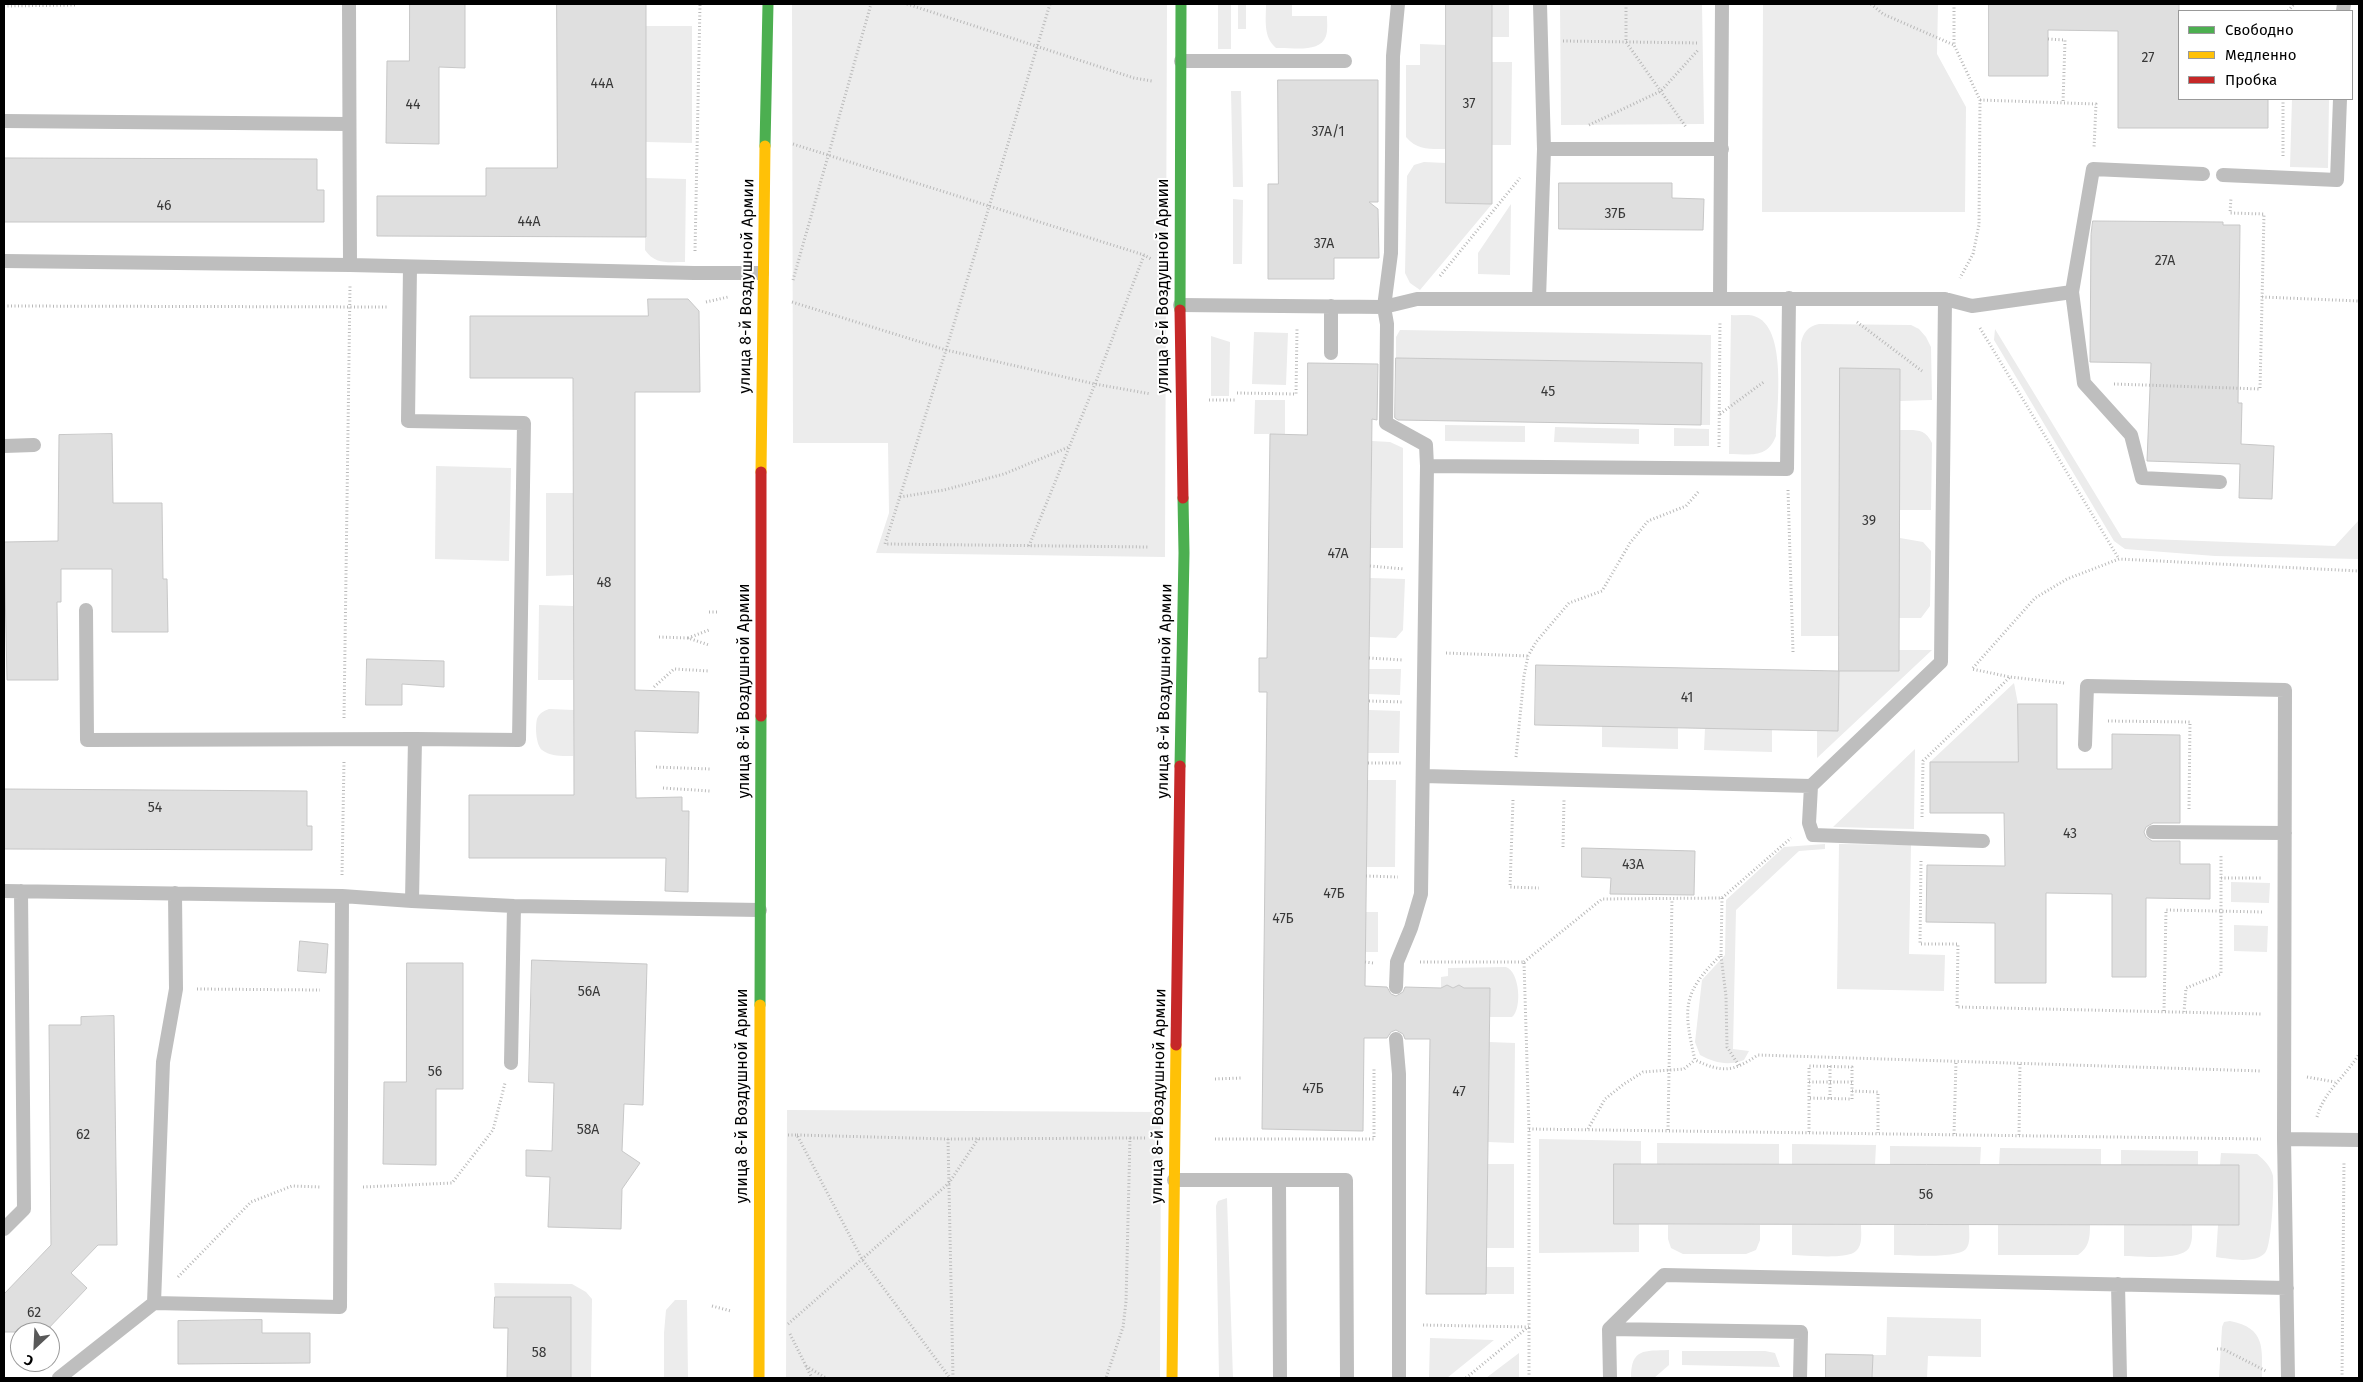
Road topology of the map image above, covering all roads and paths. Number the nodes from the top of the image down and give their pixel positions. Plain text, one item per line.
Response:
1 (349, 4) edge
2 (700, 4) edge
3 (768, 4) edge
4 (871, 4) edge
5 (907, 4) edge
6 (1050, 4) edge
7 (1181, 4) edge
8 (1398, 4) edge
9 (1540, 4) edge
10 (1626, 4) edge
11 (1722, 4) edge
12 (1871, 4) edge
13 (1954, 4) edge
14 (77, 5) edge
15 (4, 6) edge
16 (2048, 39) dead end
17 (1541, 41) junction
18 (1626, 42) junction
19 (1722, 43) junction
20 (1954, 45) junction
21 (1037, 46) junction
22 (1181, 61) junction
23 (1345, 61) dead end
24 (1158, 82) dead end
25 (1980, 100) junction
26 (2283, 100) edge
27 (2340, 100) edge
28 (2063, 103) junction
29 (4, 121) edge
30 (348, 124) junction
31 (766, 134) junction
32 (1544, 149) junction
33 (1701, 149) junction
34 (1722, 149) junction
35 (827, 156) junction
36 (2093, 169) junction
37 (2203, 174) dead end
38 (2227, 175) joint
39 (2283, 177) junction
40 (989, 206) junction
41 (1144, 254) junction
42 (4, 262) edge
43 (350, 265) junction
44 (410, 267) junction
45 (694, 273) junction
46 (762, 273) junction
47 (1181, 277) junction
48 (1960, 278) dead end
49 (792, 283) dead end
50 (2072, 292) junction
51 (2262, 297) junction
52 (1720, 298) junction
53 (1789, 298) junction
54 (1825, 298) junction
55 (1540, 299) junction
56 (1945, 299) junction
57 (788, 301) dead end
58 (2359, 301) edge
59 (4, 306) edge
60 (1180, 306) junction
61 (1298, 306) junction
62 (1331, 306) junction
63 (1972, 306) junction
64 (350, 307) junction
65 (1384, 307) junction
66 (410, 308) junction
67 (946, 350) junction
68 (1332, 353) dead end
69 (1788, 360) junction
70 (2084, 383) junction
71 (1095, 384) junction
72 (1944, 388) junction
73 (1237, 393) dead end
74 (1180, 399) junction
75 (1719, 414) junction
76 (34, 445) dead end
77 (4, 446) edge
78 (1070, 447) junction
79 (1426, 466) junction
80 (1719, 468) junction
81 (1787, 469) junction
82 (2220, 482) dead end
83 (900, 497) junction
84 (1029, 546) junction
85 (1149, 547) dead end
86 (2119, 559) junction
87 (1370, 566) dead end
88 (1407, 569) dead end
89 (2359, 571) edge
90 (86, 610) dead end
91 (709, 612) dead end
92 (719, 612) dead end
93 (709, 630) dead end
94 (659, 637) dead end
95 (688, 638) junction
96 (709, 645) dead end
97 (1423, 652) junction
98 (1793, 652) dead end
99 (1528, 656) junction
100 (1369, 658) dead end
101 (1404, 660) dead end
102 (709, 671) dead end
103 (2010, 677) junction
104 (2087, 686) junction
105 (654, 687) dead end
106 (1369, 701) dead end
107 (1403, 702) dead end
108 (2085, 721) junction
109 (344, 738) junction
110 (415, 739) junction
111 (2085, 745) dead end
112 (1368, 763) dead end
113 (1402, 763) dead end
114 (656, 767) dead end
115 (710, 769) dead end
116 (1423, 776) junction
117 (1513, 778) junction
118 (1565, 780) junction
119 (1811, 786) junction
120 (663, 788) dead end
121 (710, 791) dead end
122 (1809, 823) junction
123 (2153, 832) dead end
124 (2189, 832) junction
125 (2221, 833) junction
126 (2285, 834) junction
127 (1922, 838) junction
128 (1983, 841) dead end
129 (1563, 847) dead end
130 (1366, 876) dead end
131 (1398, 877) dead end
132 (2221, 878) junction
133 (2285, 878) junction
134 (1539, 888) dead end
135 (4, 891) edge
136 (21, 891) junction
137 (175, 894) junction
138 (342, 896) junction
139 (1722, 898) junction
140 (1672, 899) junction
141 (412, 901) junction
142 (514, 906) junction
143 (760, 910) junction
144 (2221, 911) junction
145 (2285, 912) junction
146 (1721, 955) junction
147 (1365, 962) dead end
148 (1397, 962) junction
149 (1524, 962) junction
150 (1373, 963) dead end
151 (1396, 987) dead end
152 (176, 989) junction
153 (341, 991) junction
154 (2164, 1012) junction
155 (2184, 1012) junction
156 (2285, 1014) junction
157 (1396, 1039) dead end
158 (2359, 1054) edge
159 (1695, 1060) junction
160 (1956, 1061) junction
161 (2020, 1062) junction
162 (511, 1063) joint
163 (1374, 1066) dead end
164 (1830, 1066) junction
165 (1740, 1067) junction
166 (1669, 1070) junction
167 (2284, 1072) junction
168 (1216, 1078) dead end
169 (1241, 1078) dead end
170 (1809, 1082) junction
171 (1830, 1082) junction
172 (1852, 1082) junction
173 (2335, 1082) junction
174 (1852, 1092) junction
175 (1809, 1098) junction
176 (1830, 1099) junction
177 (1529, 1129) junction
178 (1588, 1129) junction
179 (1668, 1130) junction
180 (1809, 1132) junction
181 (1878, 1133) junction
182 (1954, 1134) junction
183 (797, 1135) junction
184 (2019, 1135) junction
185 (760, 1136) junction
186 (948, 1139) junction
187 (978, 1139) junction
188 (1216, 1139) dead end
189 (2314, 1139) junction
190 (2345, 1139) junction
191 (2284, 1140) junction
192 (2359, 1140) edge
193 (1174, 1180) junction
194 (1279, 1180) junction
195 (949, 1183) junction
196 (340, 1188) junction
197 (4, 1229) edge
198 (862, 1259) junction
199 (2118, 1284) junction
200 (2287, 1288) junction
201 (154, 1303) junction
202 (1420, 1315) dead end
203 (786, 1326) dead end
204 (1529, 1327) junction
205 (1610, 1329) junction
206 (2217, 1349) dead end
207 (806, 1366) dead end
208 (2267, 1372) dead end
209 (59, 1378) edge
210 (759, 1378) edge
211 (826, 1378) edge
212 (951, 1378) edge
213 (1106, 1378) edge
214 (1172, 1378) edge
215 (1280, 1378) edge
216 (1347, 1378) edge
217 (1399, 1378) edge
218 (1466, 1378) edge
219 (1529, 1378) edge
220 (1610, 1378) edge
221 (1800, 1378) edge
222 (2120, 1378) edge
223 (2288, 1378) edge
224 (2342, 1378) edge

1 - 30 lane
2 - 45 path
3 - 31 street, улица 8-й Воздушной Армии
4 - 35 path
5 - 21 path
6 - 21 path
7 - 22 street, улица 8-й Воздушной Армии
8 - 65 lane
9 - 17 lane
10 - 18 path
11 - 19 lane
12 - 20 path
13 - 20 path
14 - 15 path
16 - 28 path
17 - 18 path
17 - 32 lane
18 - 19 path
18 - 33 path
19 - 34 lane
20 - 25 path
21 - 24 path
21 - 40 path
22 - 23 lane
22 - 47 street, улица 8-й Воздушной Армии
25 - 28 path
25 - 48 path
26 - 39 path
27 - 39 lane
28 - 36 path
29 - 30 lane
30 - 43 lane
31 - 35 path
31 - 46 street, улица 8-й Воздушной Армии
32 - 33 lane
32 - 55 lane
33 - 34 lane
34 - 52 lane
35 - 40 path
35 - 49 path
36 - 37 lane
36 - 50 lane
38 - 39 lane
38 - 51 path
40 - 41 path
40 - 67 path
41 - 47 path
41 - 71 path
42 - 43 lane
43 - 44 lane
43 - 64 path
44 - 45 lane
44 - 66 lane
45 - 46 lane
46 - 143 street, улица 8-й Воздушной Армии
47 - 60 street, улица 8-й Воздушной Армии
50 - 63 lane
50 - 70 lane
51 - 58 path
51 - 70 path
52 - 53 lane
52 - 55 lane
52 - 75 path
53 - 54 lane
53 - 69 lane
54 - 56 lane
54 - 72 path
55 - 65 lane
56 - 63 lane
56 - 72 lane
57 - 67 path
59 - 64 path
60 - 61 lane
60 - 74 street, улица 8-й Воздушной Армии
61 - 62 lane
61 - 73 path
62 - 65 lane
62 - 68 lane
63 - 86 path
64 - 66 path
64 - 109 path
65 - 79 lane
66 - 110 lane
67 - 71 path
67 - 83 path
69 - 75 path
69 - 81 lane
70 - 82 lane
71 - 74 path
71 - 78 path
72 - 119 lane
74 - 193 street, улица 8-й Воздушной Армии
75 - 80 path
76 - 77 lane
78 - 83 path
78 - 84 path
79 - 80 lane
79 - 97 lane
80 - 81 lane
80 - 99 path
81 - 98 path
83 - 84 path
84 - 85 path
86 - 89 path
86 - 103 path
87 - 88 path
90 - 109 lane
91 - 92 path
93 - 95 path
94 - 95 path
95 - 96 path
97 - 99 path
97 - 116 lane
99 - 117 path
100 - 101 path
102 - 105 path
103 - 104 path
103 - 127 path
104 - 108 lane
104 - 126 lane
106 - 107 path
108 - 111 lane
108 - 124 path
109 - 110 lane
109 - 138 path
110 - 141 lane
112 - 113 path
114 - 115 path
116 - 117 lane
116 - 148 lane
117 - 118 lane
117 - 134 path
118 - 119 lane
118 - 129 path
119 - 122 lane
120 - 121 path
122 - 127 lane
122 - 139 path
123 - 124 lane
124 - 125 lane
125 - 126 lane
125 - 132 path
126 - 133 lane
127 - 128 lane
127 - 154 path
130 - 131 path
132 - 133 path
132 - 144 path
133 - 145 lane
135 - 136 lane
136 - 137 lane
136 - 197 lane
137 - 138 lane
137 - 152 lane
138 - 141 lane
138 - 153 lane
139 - 140 path
139 - 146 path
140 - 149 path
140 - 166 path
141 - 142 lane
142 - 143 lane
142 - 162 lane
143 - 185 street, улица 8-й Воздушной Армии
144 - 145 path
144 - 154 path
144 - 155 path
145 - 156 lane
146 - 159 path
146 - 165 path
147 - 150 path
148 - 149 path
148 - 151 lane
149 - 177 path
152 - 153 path
152 - 201 lane
153 - 196 lane
154 - 155 path
155 - 156 path
156 - 167 lane
157 - 217 lane
158 - 173 path
159 - 165 path
159 - 166 path
160 - 161 path
160 - 165 path
160 - 182 path
161 - 167 path
161 - 184 path
162 - 196 path
163 - 188 path
164 - 170 path
164 - 171 path
164 - 172 path
166 - 178 path
166 - 179 path
167 - 173 path
167 - 191 lane
168 - 169 path
170 - 171 path
170 - 175 path
171 - 172 path
171 - 176 path
172 - 174 path
173 - 189 path
174 - 176 path
174 - 181 path
175 - 176 path
175 - 180 path
177 - 178 path
177 - 204 path
178 - 179 path
179 - 180 path
180 - 181 path
181 - 182 path
182 - 184 path
183 - 185 path
183 - 186 path
183 - 198 path
184 - 191 path
185 - 210 street, улица 8-й Воздушной Армии
186 - 187 path
186 - 195 path
187 - 195 path
187 - 213 path
189 - 190 lane
189 - 191 lane
190 - 192 lane
190 - 224 path
191 - 200 lane
193 - 194 lane
193 - 214 street, улица 8-й Воздушной Армии
194 - 215 lane
194 - 216 lane
195 - 198 path
195 - 212 path
196 - 201 path
196 - 201 lane
198 - 203 path
198 - 212 path
199 - 200 lane
199 - 205 lane
199 - 222 lane
200 - 223 lane
201 - 209 lane
202 - 204 path
204 - 218 path
204 - 219 path
205 - 220 lane
205 - 221 lane
206 - 208 path
207 - 211 path

